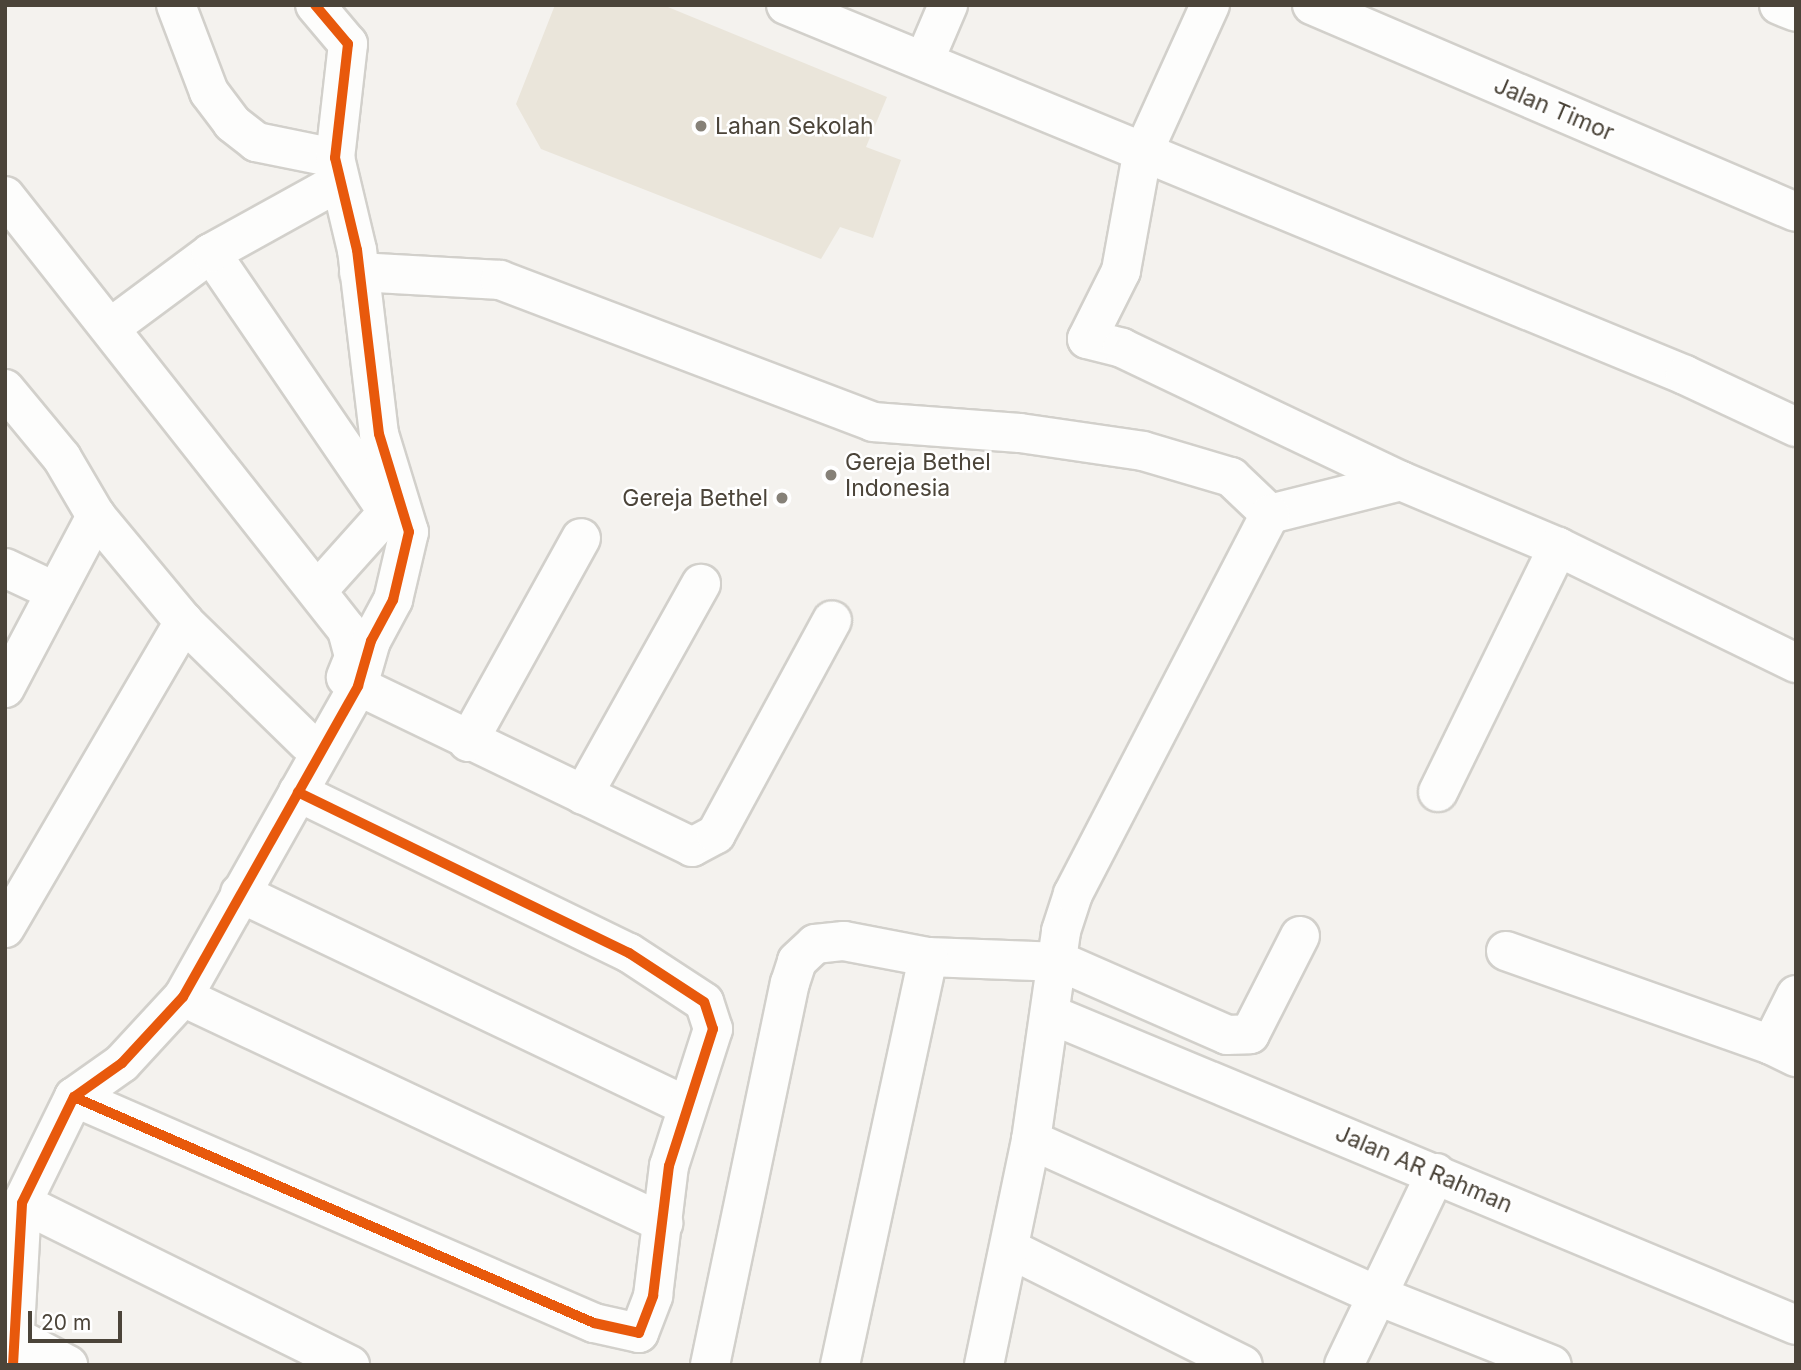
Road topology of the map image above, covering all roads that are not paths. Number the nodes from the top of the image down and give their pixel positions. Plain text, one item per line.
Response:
1 (176, 5) edge
2 (315, 5) edge
3 (786, 5) edge
4 (948, 5) edge
5 (1210, 5) edge
6 (1312, 5) edge
7 (1779, 5) edge
8 (1796, 12) edge
9 (925, 59) junction
10 (1142, 155) junction
11 (337, 170) junction
12 (5, 196) edge
13 (1796, 212) edge
14 (211, 253) junction
15 (359, 272) junction
16 (110, 328) junction
17 (5, 389) edge
18 (5, 421) edge
19 (1796, 427) edge
20 (62, 458) junction
21 (1401, 481) junction
22 (1270, 514) junction
23 (96, 516) junction
24 (581, 538) dead end
25 (1558, 547) junction
26 (5, 568) edge
27 (701, 584) dead end
28 (317, 591) junction
29 (56, 592) junction
30 (832, 620) dead end
31 (184, 622) junction
32 (1796, 663) edge
33 (358, 686) junction
34 (5, 688) edge
35 (307, 743) junction
36 (468, 743) junction
37 (298, 792) junction
38 (1438, 792) dead end
39 (583, 795) junction
40 (240, 893) junction
41 (5, 928) edge
42 (1300, 936) dead end
43 (1506, 951) dead end
44 (928, 957) junction
45 (1060, 962) junction
46 (1796, 995) edge
47 (183, 997) junction
48 (1052, 1015) junction
49 (1784, 1051) edge
50 (122, 1063) junction
51 (74, 1097) junction
52 (687, 1106) junction
53 (1031, 1140) junction
54 (1436, 1173) junction
55 (23, 1179) edge
56 (663, 1223) junction
57 (1010, 1249) junction
58 (1376, 1295) junction
59 (1796, 1325) edge
60 (15, 1352) edge
61 (68, 1365) edge
62 (350, 1365) edge
63 (710, 1365) edge
64 (840, 1365) edge
65 (984, 1365) edge
66 (1243, 1365) edge
67 (1344, 1365) edge
68 (1552, 1365) edge

1 - 11 street
2 - 11 street
3 - 9 street
4 - 9 street
5 - 10 street
6 - 13 street, Jalan Timor
7 - 8 street
9 - 10 street
10 - 19 street
10 - 21 street
11 - 14 street
11 - 15 street
12 - 16 street
14 - 16 street
14 - 28 street
15 - 22 street
15 - 33 street
16 - 28 street
17 - 20 street
18 - 20 street
20 - 23 street
21 - 22 street
21 - 25 street
22 - 45 street
23 - 29 street
23 - 31 street
24 - 36 street
25 - 32 street
25 - 38 street
26 - 29 street
27 - 39 street
28 - 35 street
29 - 34 street
30 - 39 street
31 - 35 street
31 - 41 street
33 - 36 street
33 - 37 street
35 - 50 street
36 - 39 street
37 - 40 street
37 - 52 street
40 - 47 street
40 - 52 street
42 - 45 street
43 - 49 street
44 - 45 street
44 - 63 street
44 - 64 street
45 - 48 street
46 - 49 street
47 - 50 street
47 - 56 street
48 - 53 street
48 - 54 street, Jalan AR Rahman
50 - 51 street
51 - 55 street
51 - 56 street
52 - 56 street
53 - 57 street
53 - 58 street
54 - 58 street
54 - 59 street, Jalan AR Rahman
55 - 60 street
55 - 62 street
57 - 65 street
57 - 66 street
58 - 67 street
58 - 68 street
60 - 61 street

